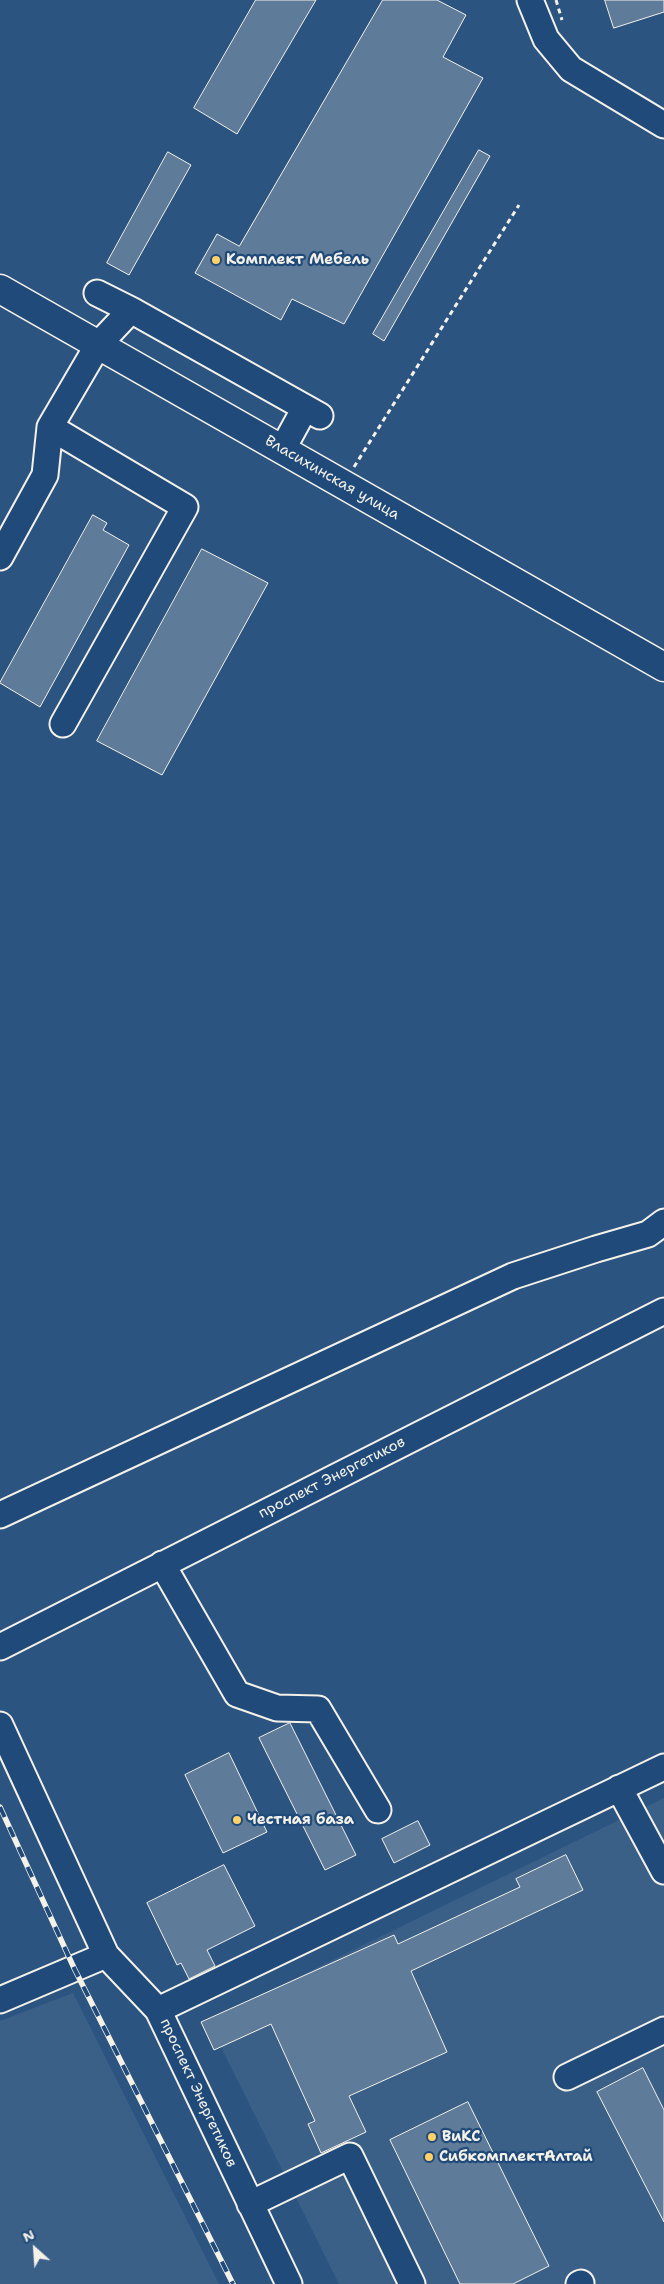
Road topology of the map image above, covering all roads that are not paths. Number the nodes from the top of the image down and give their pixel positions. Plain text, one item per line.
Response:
1 (530, 0) edge
2 (664, 125) edge
3 (0, 289) edge
4 (97, 293) dead end
5 (130, 310) junction
6 (98, 345) junction
7 (50, 427) junction
8 (282, 450) junction
9 (0, 557) edge
10 (664, 666) edge
11 (63, 724) dead end
12 (664, 1222) edge
13 (664, 1310) edge
14 (0, 1515) edge
15 (162, 1564) junction
16 (0, 1647) edge
17 (0, 1725) edge
18 (664, 1767) edge
19 (619, 1788) junction
20 (378, 1810) dead end
21 (664, 1871) edge
22 (106, 1955) junction
23 (0, 2000) edge
24 (158, 2010) junction
25 (664, 2030) edge
26 (567, 2077) dead end
27 (250, 2204) junction
28 (289, 2284) edge
29 (412, 2284) edge

1 - 2 street
3 - 6 highway, Власихинская улица
4 - 5 street
5 - 6 street
5 - 8 street
6 - 7 street
6 - 8 highway, Власихинская улица
7 - 9 street
7 - 11 street
8 - 10 highway, Власихинская улица
12 - 14 street
13 - 15 street, проспект Энергетиков
15 - 16 street, проспект Энергетиков
15 - 20 street
17 - 22 street, проспект Энергетиков
18 - 19 street
19 - 21 street
19 - 24 street
22 - 23 street
22 - 24 street, проспект Энергетиков
24 - 27 street, проспект Энергетиков
25 - 26 street
27 - 28 street, проспект Энергетиков
27 - 29 street

